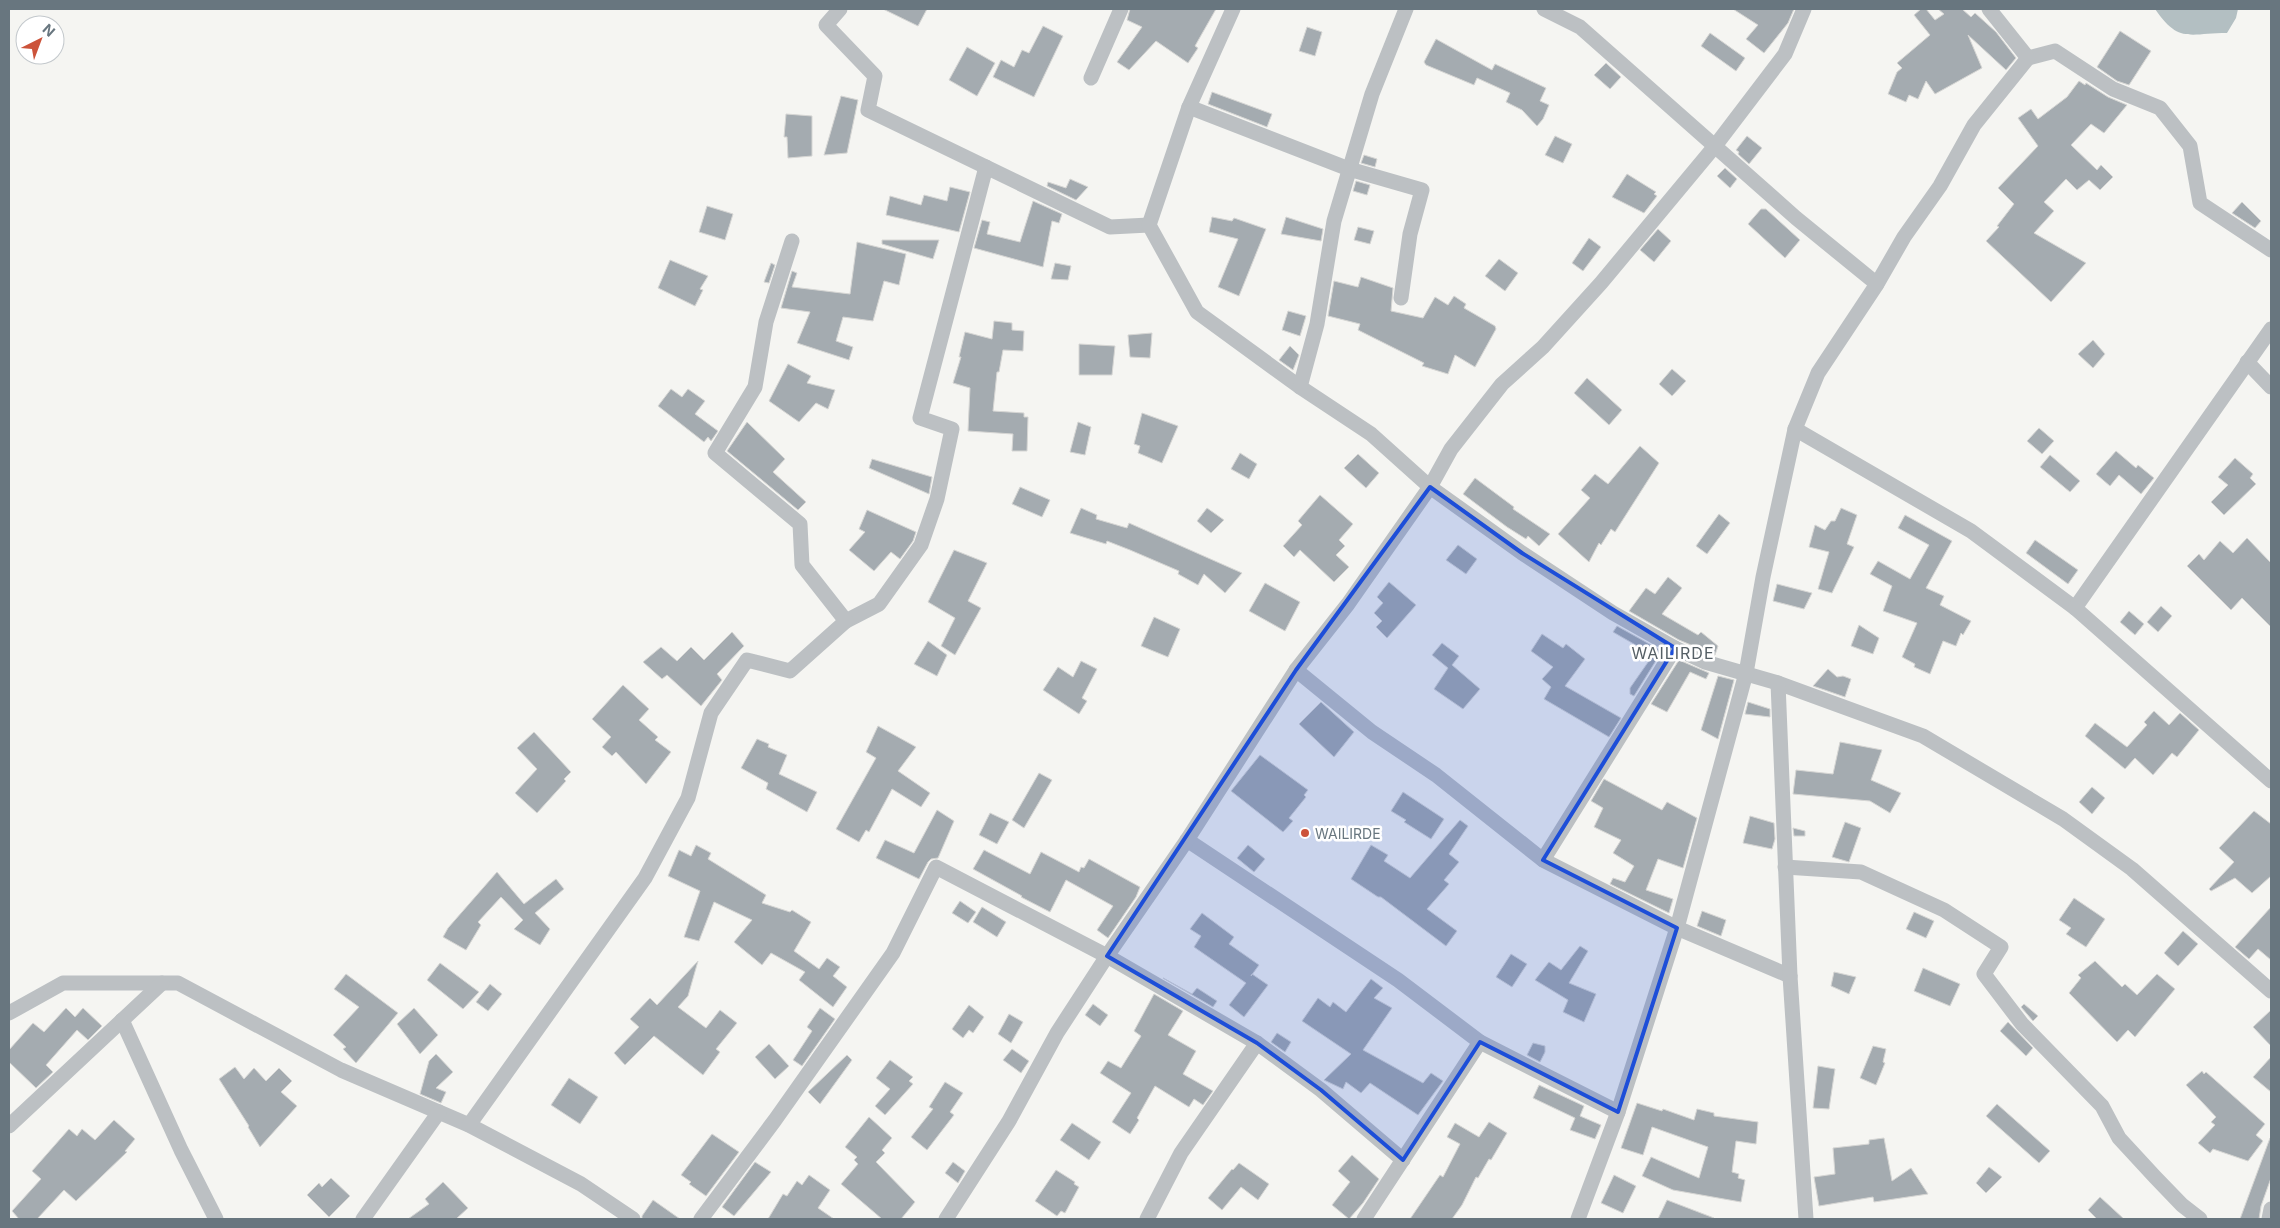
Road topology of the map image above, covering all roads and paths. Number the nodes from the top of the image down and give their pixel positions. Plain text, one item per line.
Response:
1 (840, 9) edge
2 (1233, 9) edge
3 (1406, 9) edge
4 (1544, 9) edge
5 (1804, 9) edge
6 (1989, 9) edge
7 (1118, 10) edge
8 (2028, 58) junction
9 (1092, 78) dead end
10 (1189, 107) junction
11 (1715, 146) junction
12 (986, 167) junction
13 (1349, 169) junction
14 (1150, 225) junction
15 (792, 241) dead end
16 (2271, 250) edge
17 (1877, 284) junction
18 (1401, 298) dead end
19 (2271, 329) edge
20 (2246, 362) junction
21 (1300, 387) junction
22 (2271, 387) edge
23 (1795, 429) junction
24 (1430, 487) junction
25 (2075, 608) junction
26 (846, 621) junction
27 (1674, 648) junction
28 (1296, 670) junction
29 (1746, 673) junction
30 (1778, 683) junction
31 (2271, 781) edge
32 (1187, 840) junction
33 (1543, 860) junction
34 (1785, 867) junction
35 (1677, 928) junction
36 (1107, 956) junction
37 (1790, 976) junction
38 (162, 983) junction
39 (2271, 991) edge
40 (9, 1012) edge
41 (122, 1020) junction
42 (1480, 1042) junction
43 (1257, 1043) junction
44 (439, 1112) junction
45 (1618, 1112) junction
46 (469, 1125) junction
47 (9, 1126) edge
48 (1403, 1160) junction
49 (2271, 1209) edge
50 (216, 1219) edge
51 (364, 1219) edge
52 (633, 1219) edge
53 (701, 1219) edge
54 (946, 1219) edge
55 (1147, 1219) edge
56 (1364, 1219) edge
57 (1578, 1219) edge
58 (1806, 1219) edge
59 (2200, 1219) edge
60 (2269, 1219) edge

1 - 12 street
2 - 10 street
3 - 13 street
4 - 11 street
5 - 11 street
6 - 8 street
7 - 9 street
8 - 16 street
8 - 17 street
10 - 13 street
10 - 14 street
11 - 17 street
11 - 24 street
12 - 14 street
12 - 26 street
13 - 18 street
13 - 21 street
14 - 21 street
15 - 26 street
17 - 23 street
19 - 20 street
20 - 22 street
20 - 25 street
21 - 24 street
23 - 25 street
23 - 29 street
24 - 27 street
24 - 28 street
25 - 31 street
26 - 46 street
27 - 29 street
27 - 33 street
28 - 32 street
28 - 33 street
29 - 30 street
29 - 35 street
30 - 34 street
30 - 39 street
32 - 36 street
32 - 42 street
33 - 35 street
34 - 37 street
34 - 59 street
35 - 37 street
35 - 45 street
36 - 43 street
36 - 53 street
36 - 54 street
37 - 58 street
38 - 40 street
38 - 41 street
38 - 44 street
41 - 47 street
41 - 50 street
42 - 45 street
42 - 48 street
43 - 48 street
43 - 55 street
44 - 46 street
44 - 51 street
45 - 57 street
46 - 52 street
48 - 56 street
49 - 60 street

